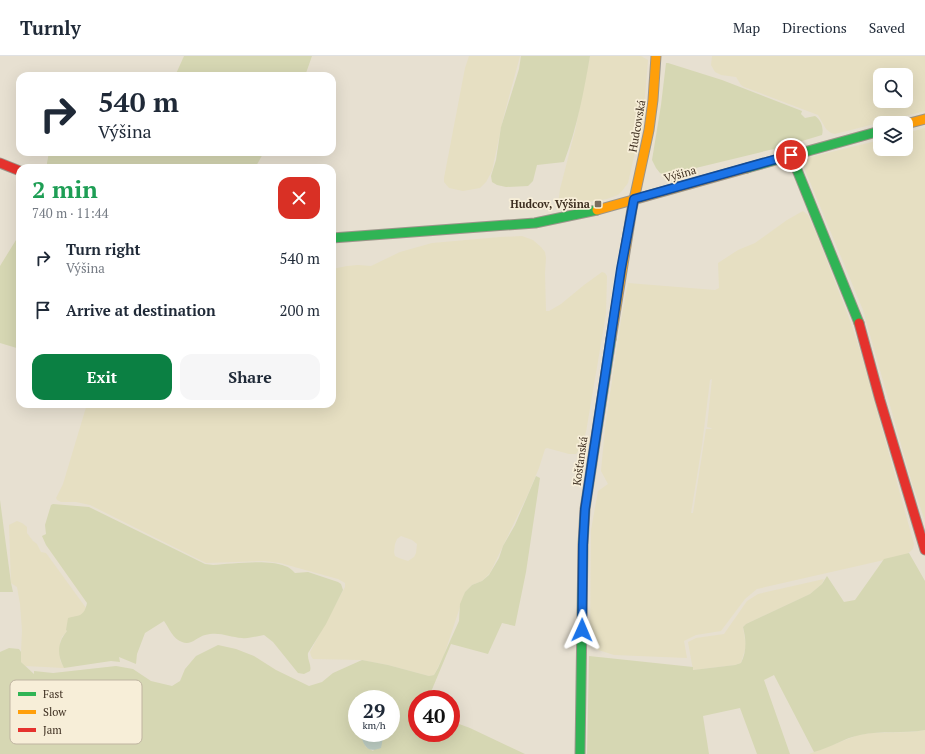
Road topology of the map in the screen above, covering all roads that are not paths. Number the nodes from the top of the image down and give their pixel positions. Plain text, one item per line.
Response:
1 (656, 56) edge
2 (925, 119) edge
3 (913, 122) edge
4 (873, 133) edge
5 (791, 155) junction
6 (0, 163) edge
7 (16, 169) edge
8 (634, 199) junction
9 (336, 238) edge
10 (925, 550) edge
11 (580, 754) edge

1 - 8 street, Hudcovská
2 - 3 street
4 - 5 street, Výšina
5 - 8 street, Výšina
5 - 10 street
6 - 7 street
8 - 9 street, Výšina
8 - 11 street, Košťanská

